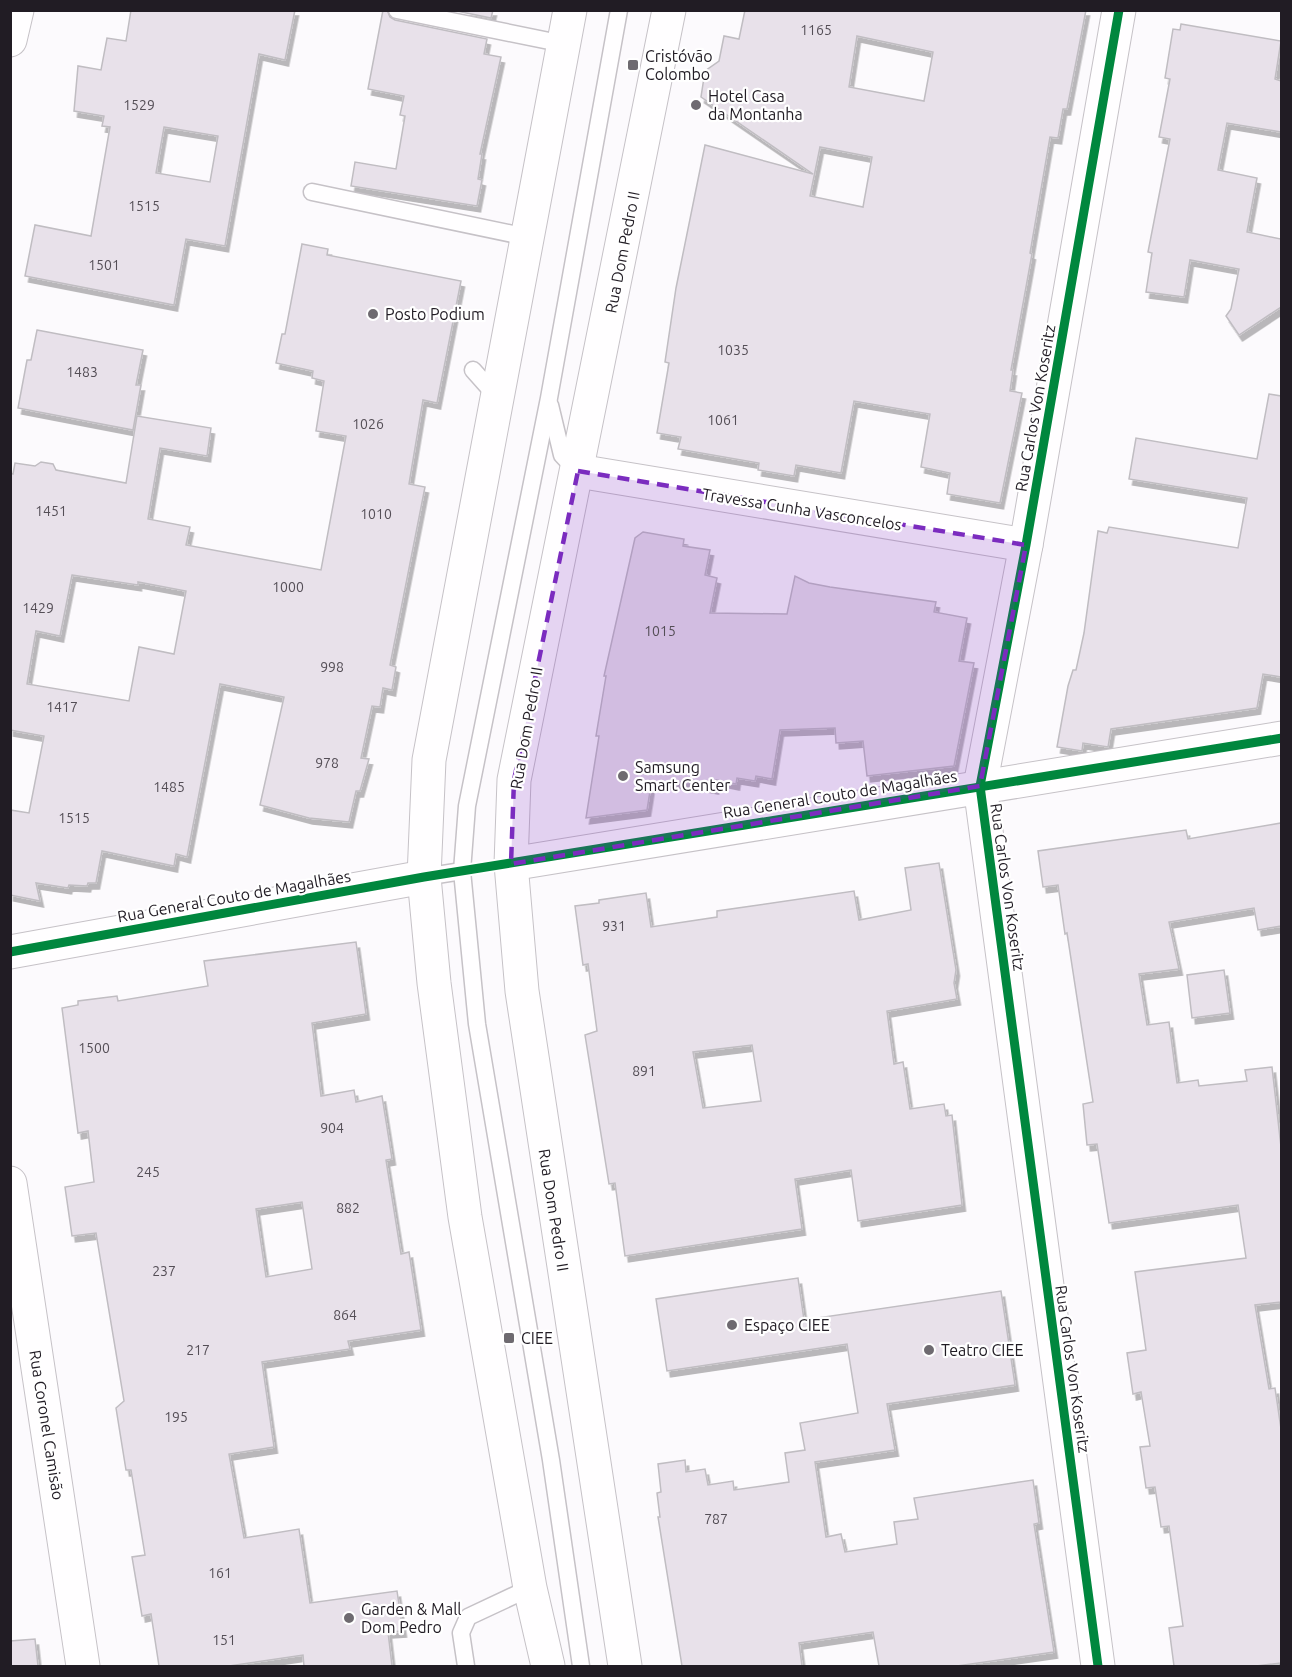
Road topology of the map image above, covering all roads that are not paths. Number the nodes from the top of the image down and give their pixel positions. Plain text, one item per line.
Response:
1 (16, 10) edge
2 (397, 10) edge
3 (570, 10) edge
4 (619, 10) edge
5 (669, 10) edge
6 (1119, 10) edge
7 (10, 40) edge
8 (564, 44) junction
9 (312, 192) dead end
10 (527, 237) junction
11 (473, 370) dead end
12 (497, 397) junction
13 (549, 398) junction
14 (578, 471) junction
15 (1026, 545) junction
16 (1281, 738) edge
17 (980, 786) junction
18 (511, 864) junction
19 (462, 871) junction
20 (424, 878) junction
21 (10, 952) edge
22 (10, 1183) edge
23 (530, 1588) junction
24 (83, 1666) edge
25 (466, 1666) edge
26 (548, 1666) edge
27 (581, 1666) edge
28 (625, 1666) edge
29 (1098, 1666) edge

1 - 7 street
2 - 8 lane
3 - 8 street
4 - 13 lane
5 - 14 street, Rua Dom Pedro II
6 - 15 street, Rua Carlos Von Koseritz
8 - 10 street
9 - 10 lane
10 - 12 street
11 - 12 lane
12 - 20 street
13 - 14 lane
13 - 19 lane
14 - 15 street, Travessa Cunha Vasconcelos
14 - 18 street, Rua Dom Pedro II
15 - 17 street, Rua Carlos Von Koseritz
16 - 17 street, Rua General Couto de Magalhães
17 - 18 street, Rua General Couto de Magalhães
17 - 29 street, Rua Carlos Von Koseritz
18 - 28 street, Rua Dom Pedro II
19 - 20 lane, Rua General Couto de Magalhães
19 - 27 lane
20 - 21 street, Rua General Couto de Magalhães
20 - 23 street
22 - 24 street, Rua Coronel Camisão
23 - 25 lane
23 - 26 street

